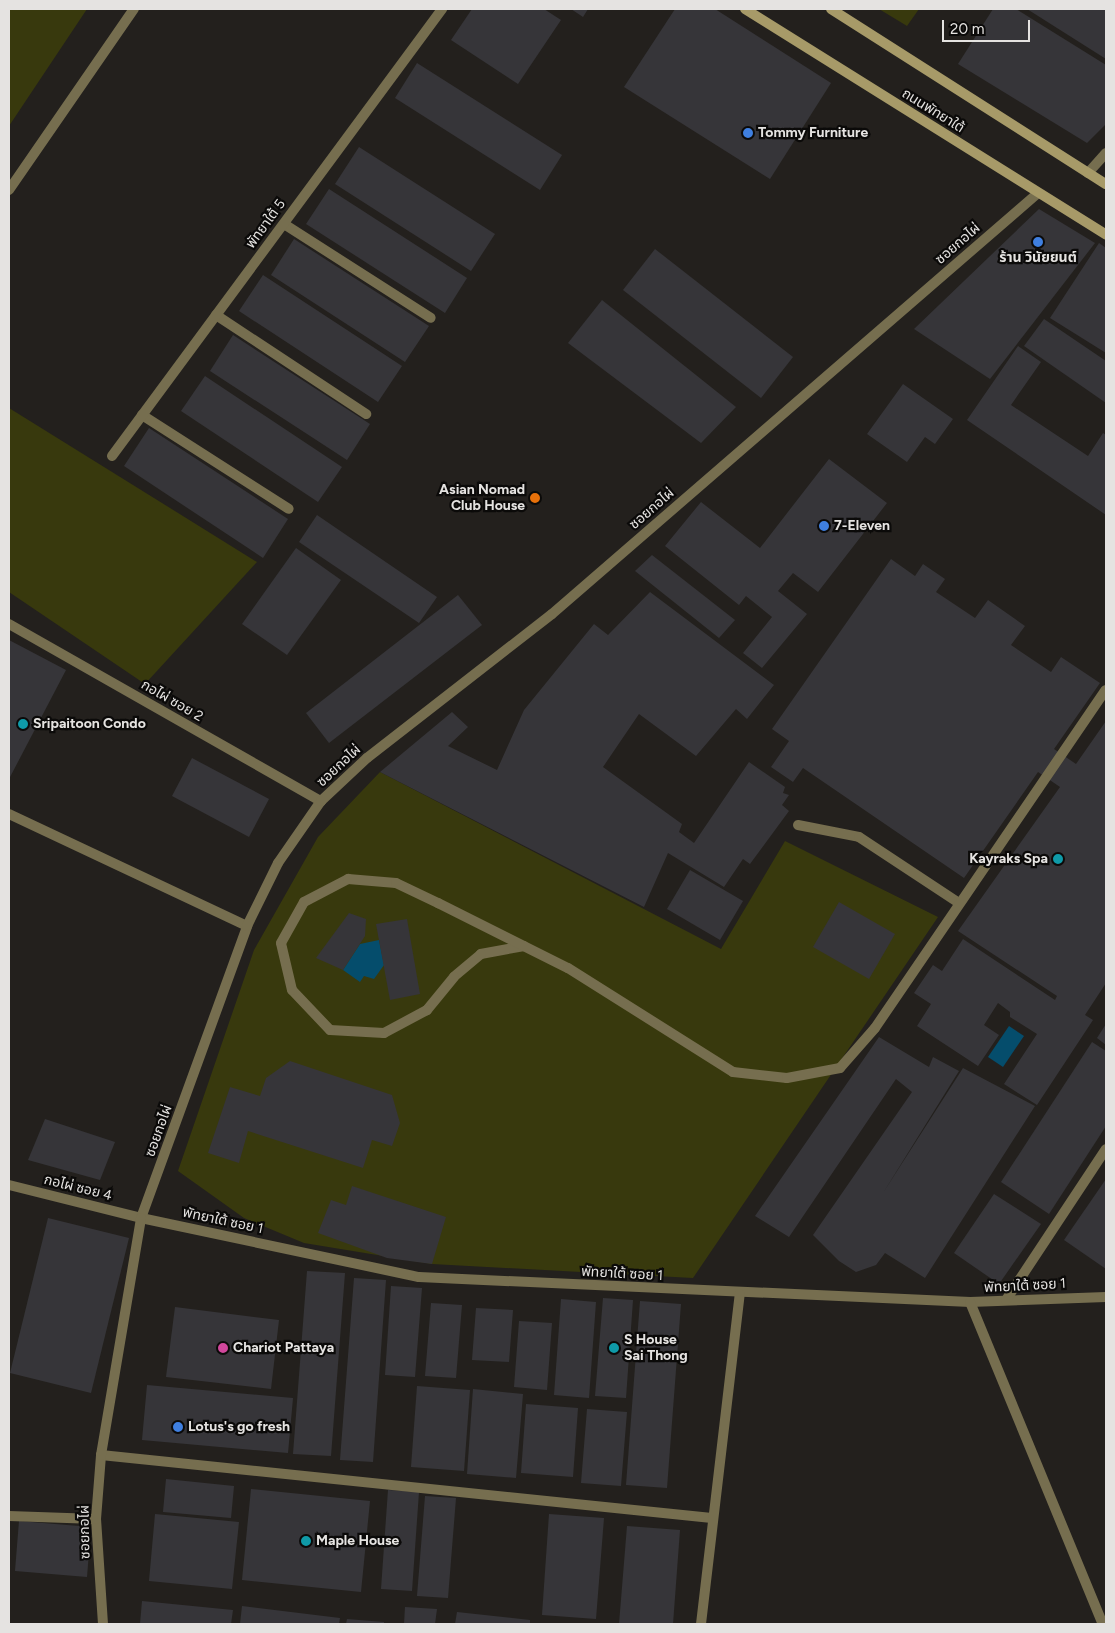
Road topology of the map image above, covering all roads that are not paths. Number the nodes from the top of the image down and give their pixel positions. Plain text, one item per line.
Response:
1 (134, 9) edge
2 (442, 9) edge
3 (745, 9) edge
4 (831, 9) edge
5 (1106, 153) edge
6 (1088, 173) junction
7 (1106, 184) edge
8 (9, 190) edge
9 (1038, 193) junction
10 (284, 224) junction
11 (1106, 234) edge
12 (216, 315) junction
13 (431, 318) dead end
14 (366, 414) dead end
15 (142, 415) junction
16 (112, 456) dead end
17 (289, 509) dead end
18 (9, 624) edge
19 (1106, 690) edge
20 (322, 802) junction
21 (9, 814) edge
22 (798, 825) dead end
23 (960, 903) junction
24 (247, 926) junction
25 (524, 946) junction
26 (1106, 1149) edge
27 (9, 1185) edge
28 (142, 1218) junction
29 (740, 1294) junction
30 (1106, 1297) edge
31 (1006, 1300) junction
32 (970, 1302) junction
33 (101, 1455) junction
34 (9, 1516) edge
35 (712, 1518) junction
36 (96, 1519) junction
37 (103, 1624) edge
38 (701, 1624) edge
39 (1103, 1624) edge

1 - 8 street
2 - 10 street, พัทยาใต้ 5
3 - 9 main road, ถนนพัทยาใต้
4 - 6 main road
5 - 6 street
6 - 7 main road
9 - 11 main road, ถนนพัทยาใต้
9 - 20 street, ซอยกอไผ่
10 - 12 street, พัทยาใต้ 5
10 - 13 street
12 - 14 street
12 - 15 street, พัทยาใต้ 5
15 - 16 street, พัทยาใต้ 5
15 - 17 street
18 - 20 street, กอไผ่ ซอย 2
19 - 23 street
20 - 24 street, ซอยกอไผ่
21 - 24 street
22 - 23 street
23 - 25 street
24 - 28 street, ซอยกอไผ่
25 - 25 street
26 - 31 street
27 - 28 street, กอไผ่ ซอย 4
28 - 29 street, พัทยาใต้ ซอย 1
28 - 33 street, ซอยกอไผ่
29 - 32 street, พัทยาใต้ ซอย 1
29 - 35 street
30 - 31 street, พัทยาใต้ ซอย 1
31 - 32 street, พัทยาใต้ ซอย 1
32 - 39 street
33 - 35 street
33 - 36 street, ซอยกอไผ่
34 - 36 street
35 - 38 street
36 - 37 street, ซอยกอไผ่

